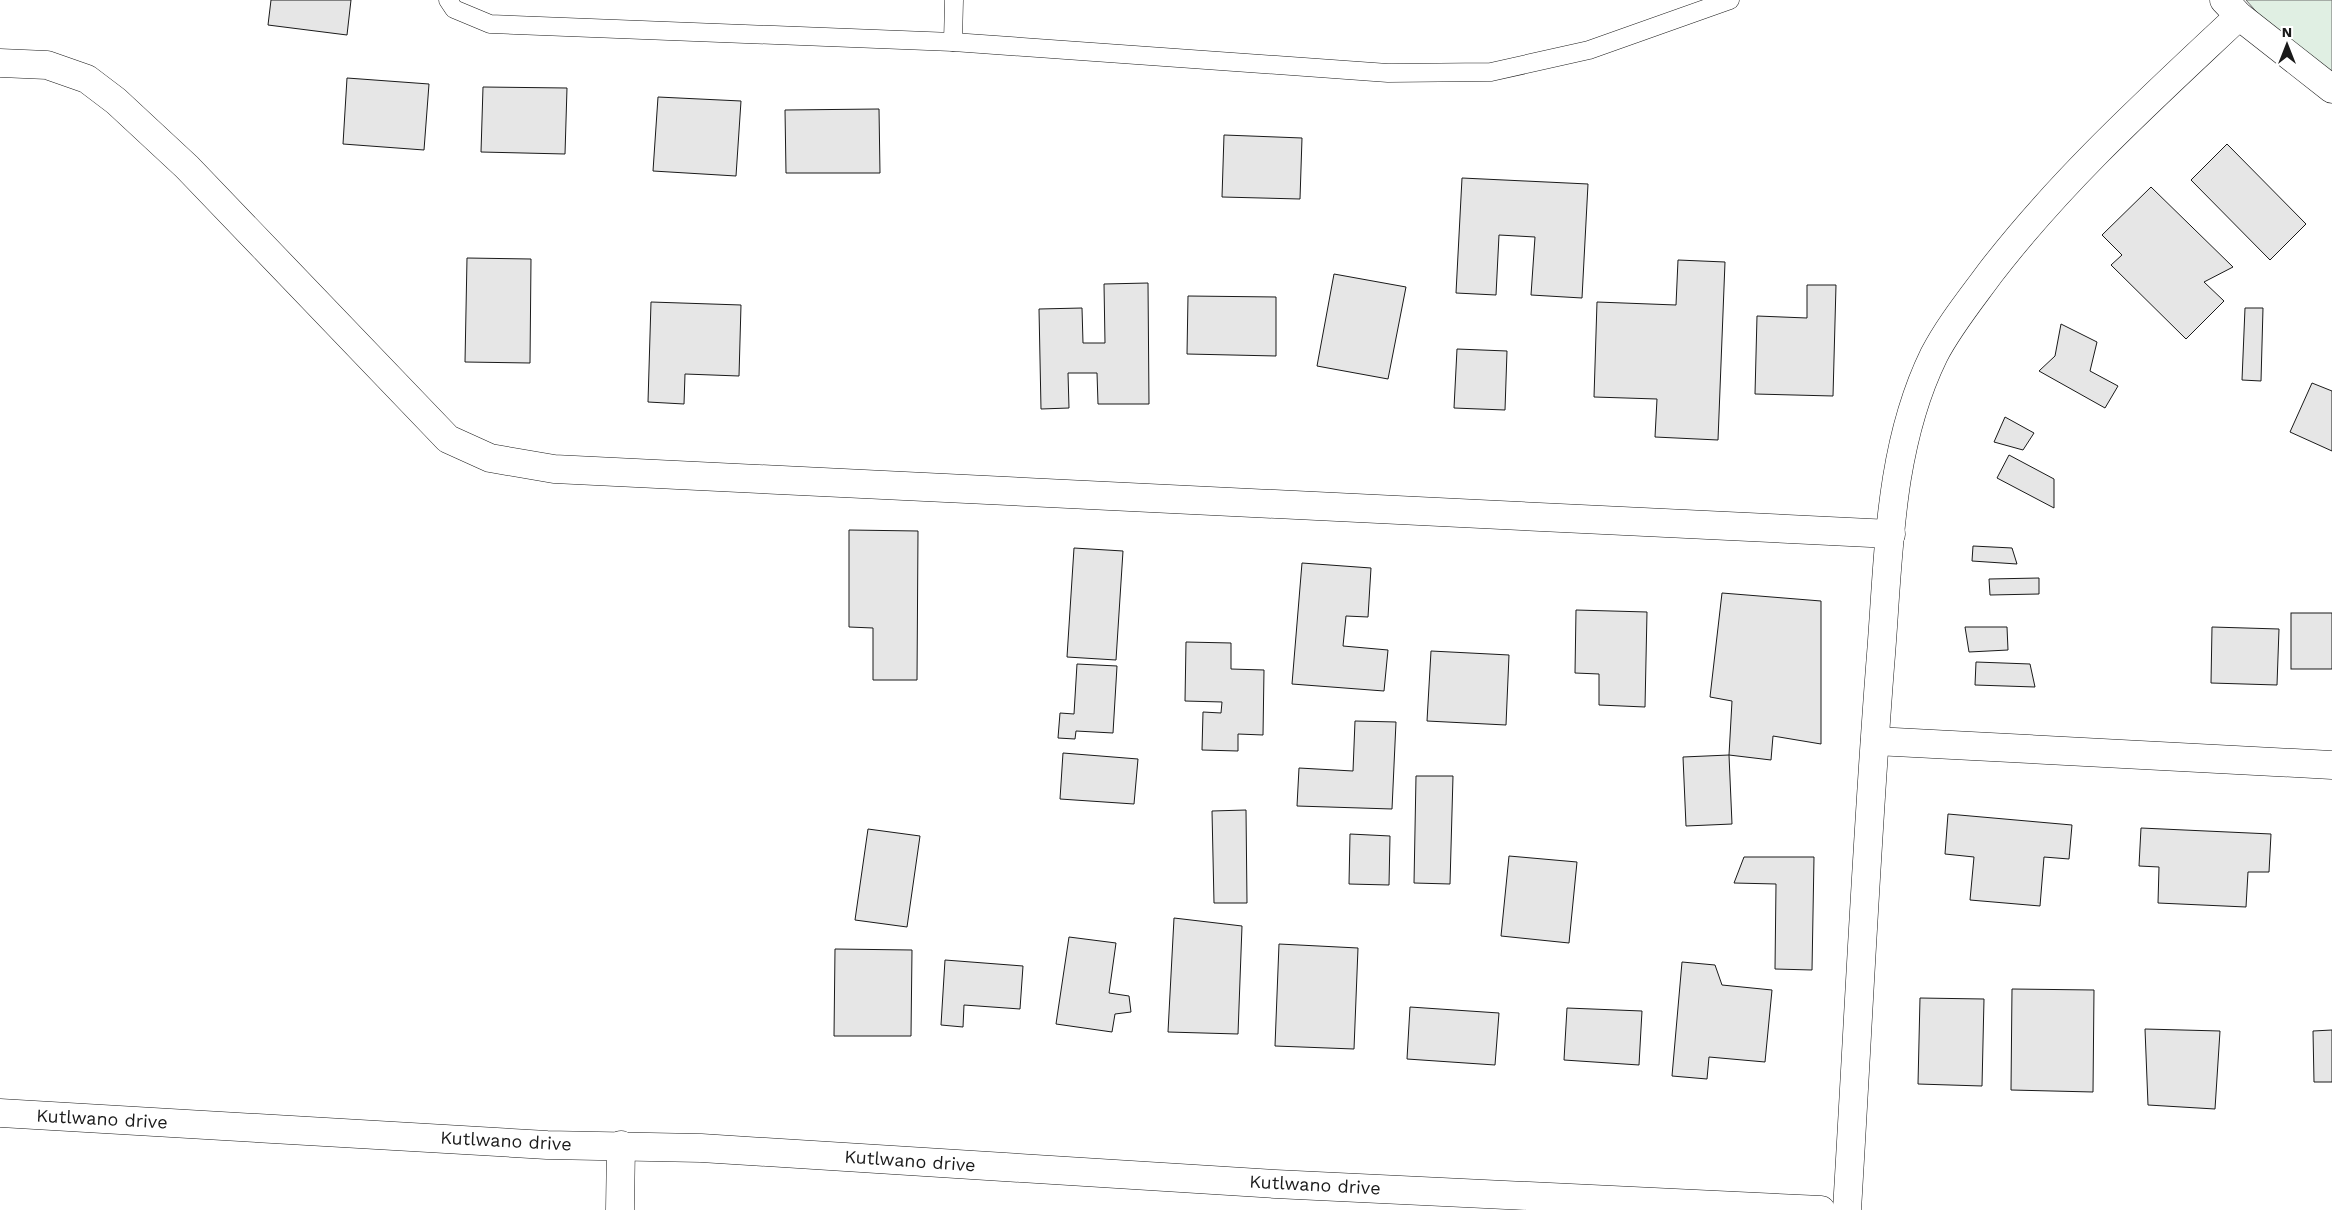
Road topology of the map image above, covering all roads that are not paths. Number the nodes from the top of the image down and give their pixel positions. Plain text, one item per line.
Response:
1 (448, 0) edge
2 (954, 0) edge
3 (1730, 0) edge
4 (2232, 8) edge
5 (953, 42) junction
6 (0, 62) edge
7 (2332, 89) edge
8 (1891, 534) junction
9 (1875, 742) junction
10 (2332, 765) edge
11 (0, 1113) edge
12 (621, 1145) junction
13 (620, 1210) edge
14 (1821, 1210) edge
15 (1847, 1210) edge

1 - 5 lane
2 - 5 lane
3 - 5 lane
4 - 7 street
4 - 8 street
6 - 8 street
8 - 9 street
9 - 10 street
9 - 15 street
11 - 12 street, Kutlwano drive
12 - 13 street
12 - 14 street, Kutlwano drive

